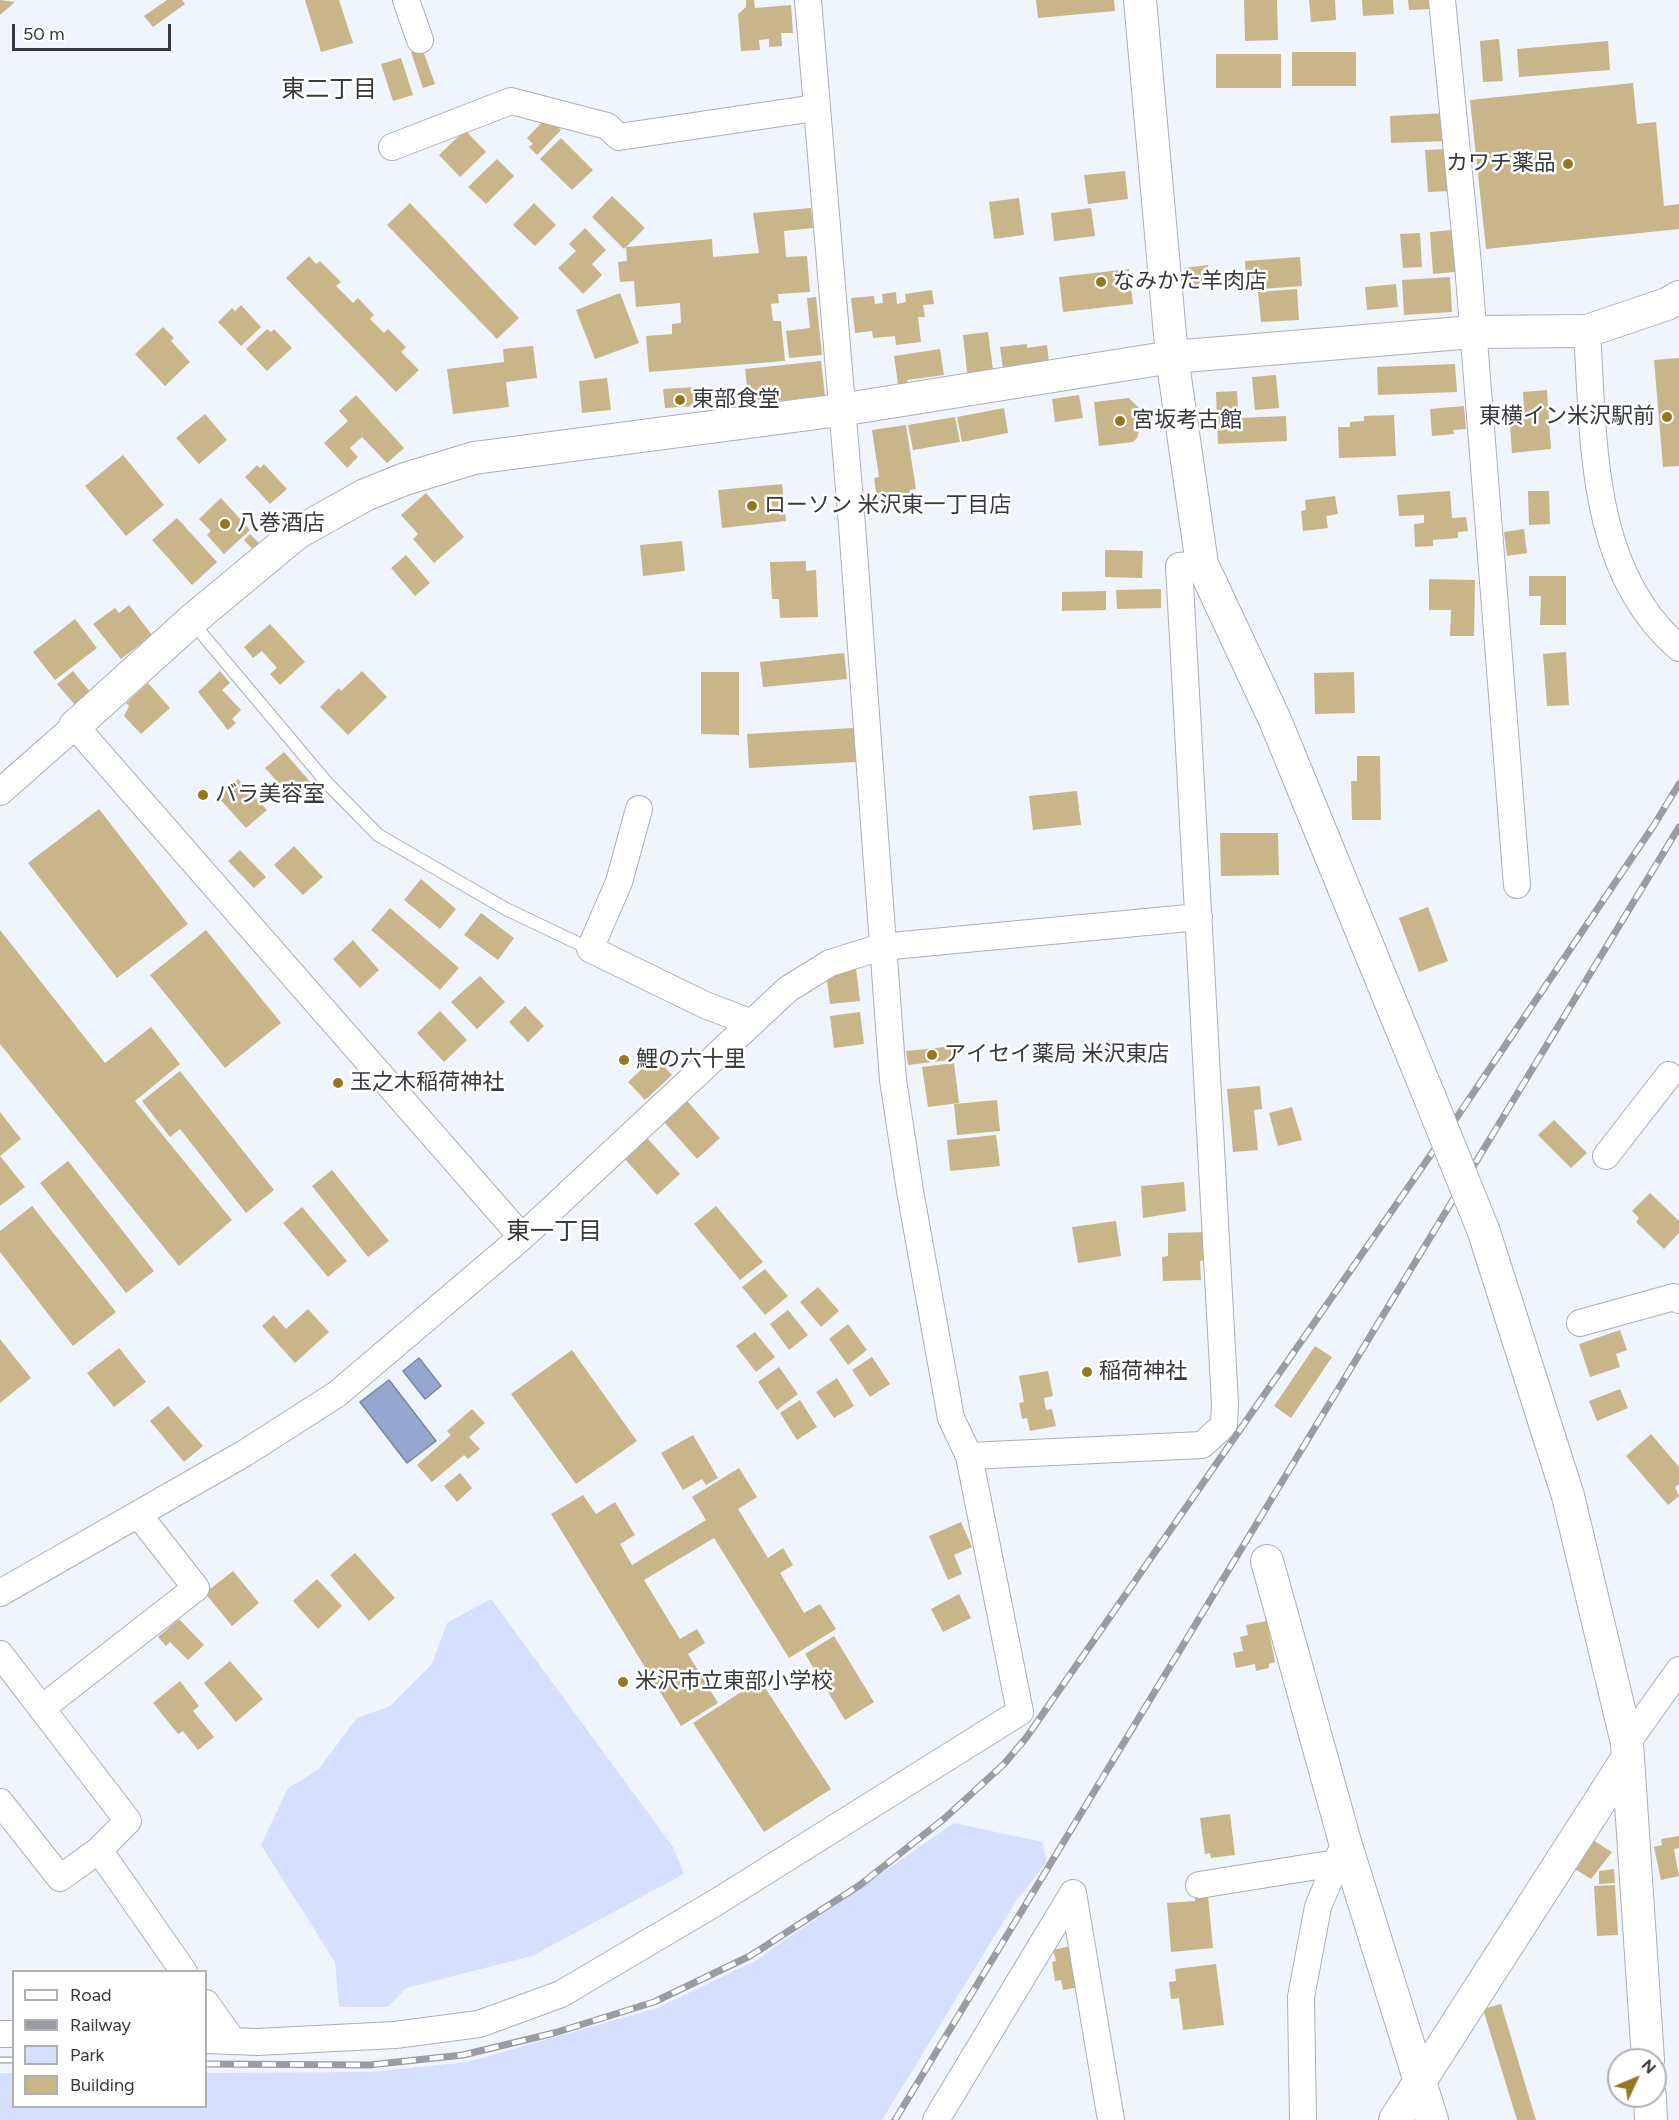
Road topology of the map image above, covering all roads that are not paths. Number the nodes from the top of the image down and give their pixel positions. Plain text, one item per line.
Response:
1 (406, 0) edge
2 (808, 0) edge
3 (1140, 0) edge
4 (1442, 0) edge
5 (420, 40) dead end
6 (815, 108) junction
7 (392, 147) dead end
8 (1679, 297) edge
9 (1587, 331) junction
10 (1473, 332) junction
11 (1172, 357) junction
12 (840, 410) junction
13 (1202, 564) junction
14 (191, 621) junction
15 (1679, 648) edge
16 (75, 726) junction
17 (0, 792) edge
18 (639, 809) dead end
19 (1517, 885) dead end
20 (1199, 917) junction
21 (881, 947) junction
22 (590, 949) junction
23 (752, 1023) junction
24 (1676, 1074) edge
25 (1606, 1156) dead end
26 (522, 1237) junction
27 (1679, 1300) edge
28 (1580, 1323) dead end
29 (969, 1456) junction
30 (138, 1514) junction
31 (1267, 1561) dead end
32 (0, 1593) edge
33 (0, 1654) edge
34 (1679, 1670) edge
35 (42, 1708) junction
36 (1627, 1751) junction
37 (0, 1802) edge
38 (99, 1850) junction
39 (1341, 1852) junction
40 (1199, 1885) dead end
41 (183, 1970) edge
42 (207, 2004) edge
43 (207, 2040) edge
44 (232, 2041) junction
45 (1647, 2048) edge
46 (1420, 2080) junction
47 (936, 2120) edge
48 (1111, 2120) edge
49 (1303, 2120) edge
50 (1395, 2120) edge
51 (1432, 2120) edge

1 - 5 street
2 - 6 street
3 - 11 street
4 - 10 street
6 - 7 street
6 - 12 street
8 - 9 street
9 - 10 street
9 - 15 street
10 - 11 street
10 - 19 street
11 - 12 street
11 - 13 street
12 - 14 street
12 - 21 street
13 - 20 street
13 - 36 street, bridge
14 - 16 street
14 - 22 lane
16 - 17 street
16 - 26 street
18 - 22 street
20 - 21 street
20 - 29 street
21 - 23 street
21 - 29 street
22 - 23 street
23 - 26 street
24 - 25 street
26 - 30 street
27 - 28 street
29 - 44 street
30 - 32 street
30 - 35 street
31 - 39 street
33 - 35 street
34 - 36 street
35 - 38 street
36 - 45 street
36 - 46 street
37 - 38 street
38 - 41 street
39 - 40 street
39 - 46 street
39 - 49 street
42 - 44 street
43 - 44 street
46 - 50 street
46 - 51 street
47 - 48 street

